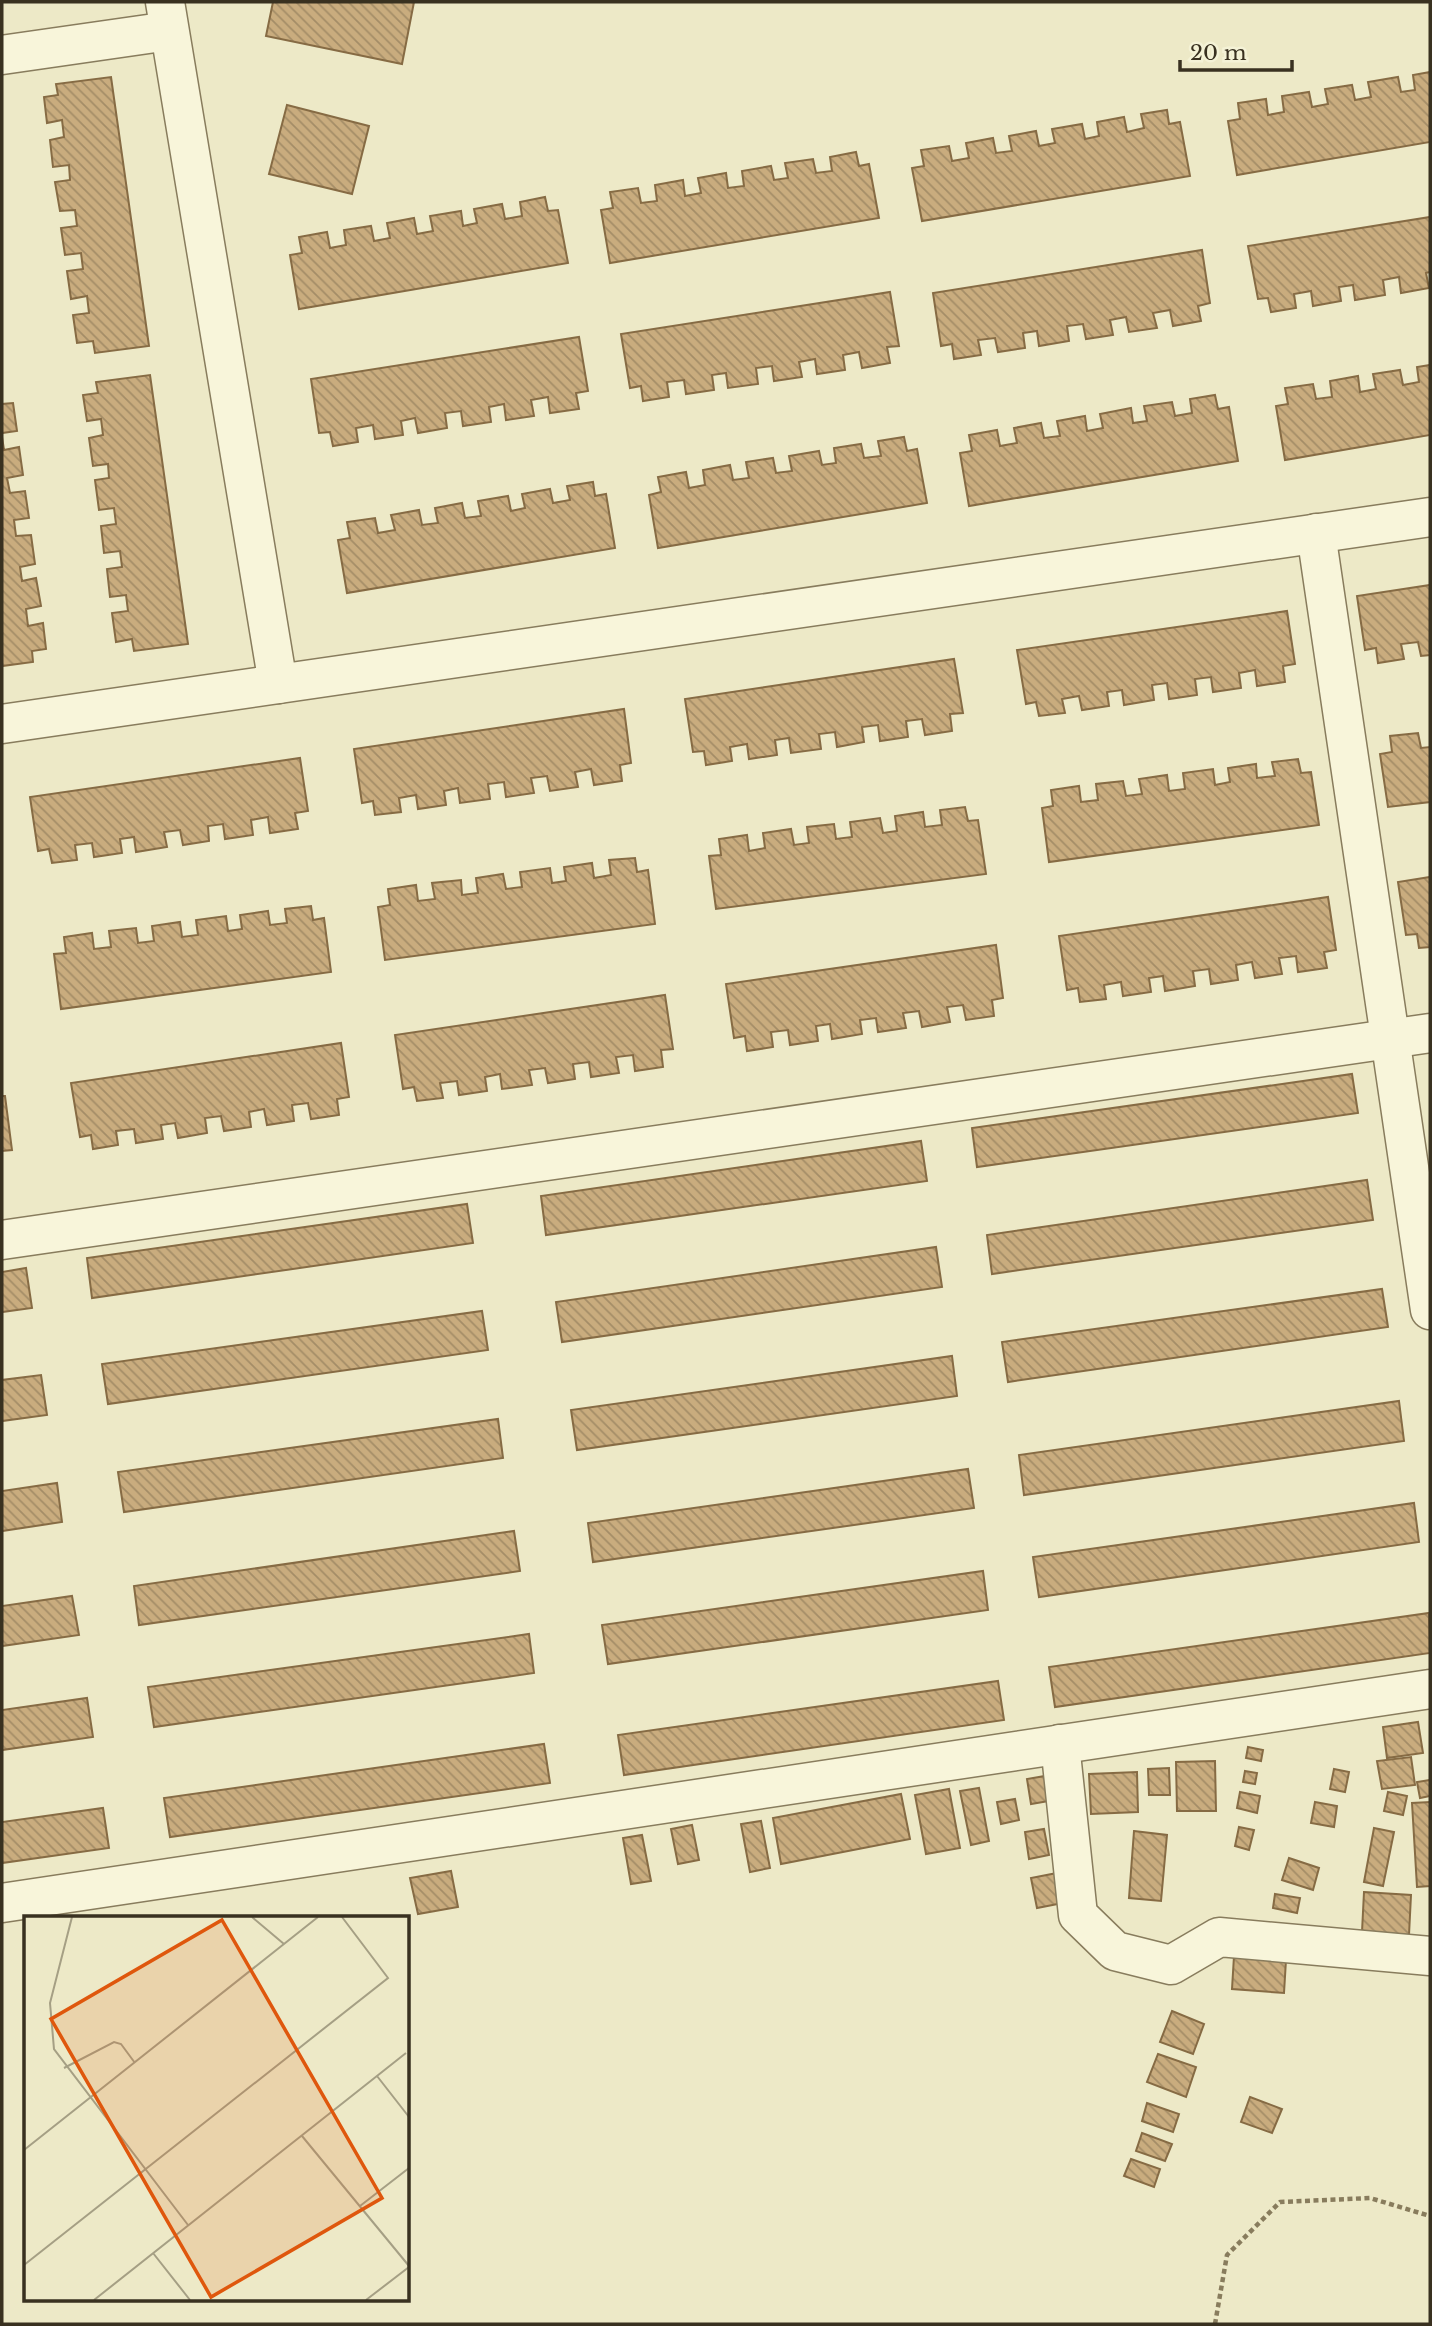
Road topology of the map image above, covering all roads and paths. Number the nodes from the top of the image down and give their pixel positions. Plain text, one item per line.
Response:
1 (167, 16) edge
2 (2, 55) edge
3 (1430, 517) edge
4 (1316, 533) junction
5 (278, 684) junction
6 (2, 724) edge
7 (1430, 1033) edge
8 (1391, 1039) junction
9 (2, 1240) edge
10 (1430, 1310) edge
11 (1430, 1689) edge
12 (1059, 1744) junction
13 (2, 1903) edge
14 (1430, 1956) edge
15 (1430, 2216) edge
16 (1215, 2324) edge

1 - 2 lane
1 - 5 lane
3 - 4 lane
4 - 5 lane
4 - 8 lane
5 - 6 lane
7 - 8 lane
8 - 9 lane
8 - 10 lane
11 - 12 lane
12 - 13 lane
12 - 14 lane
15 - 16 path

